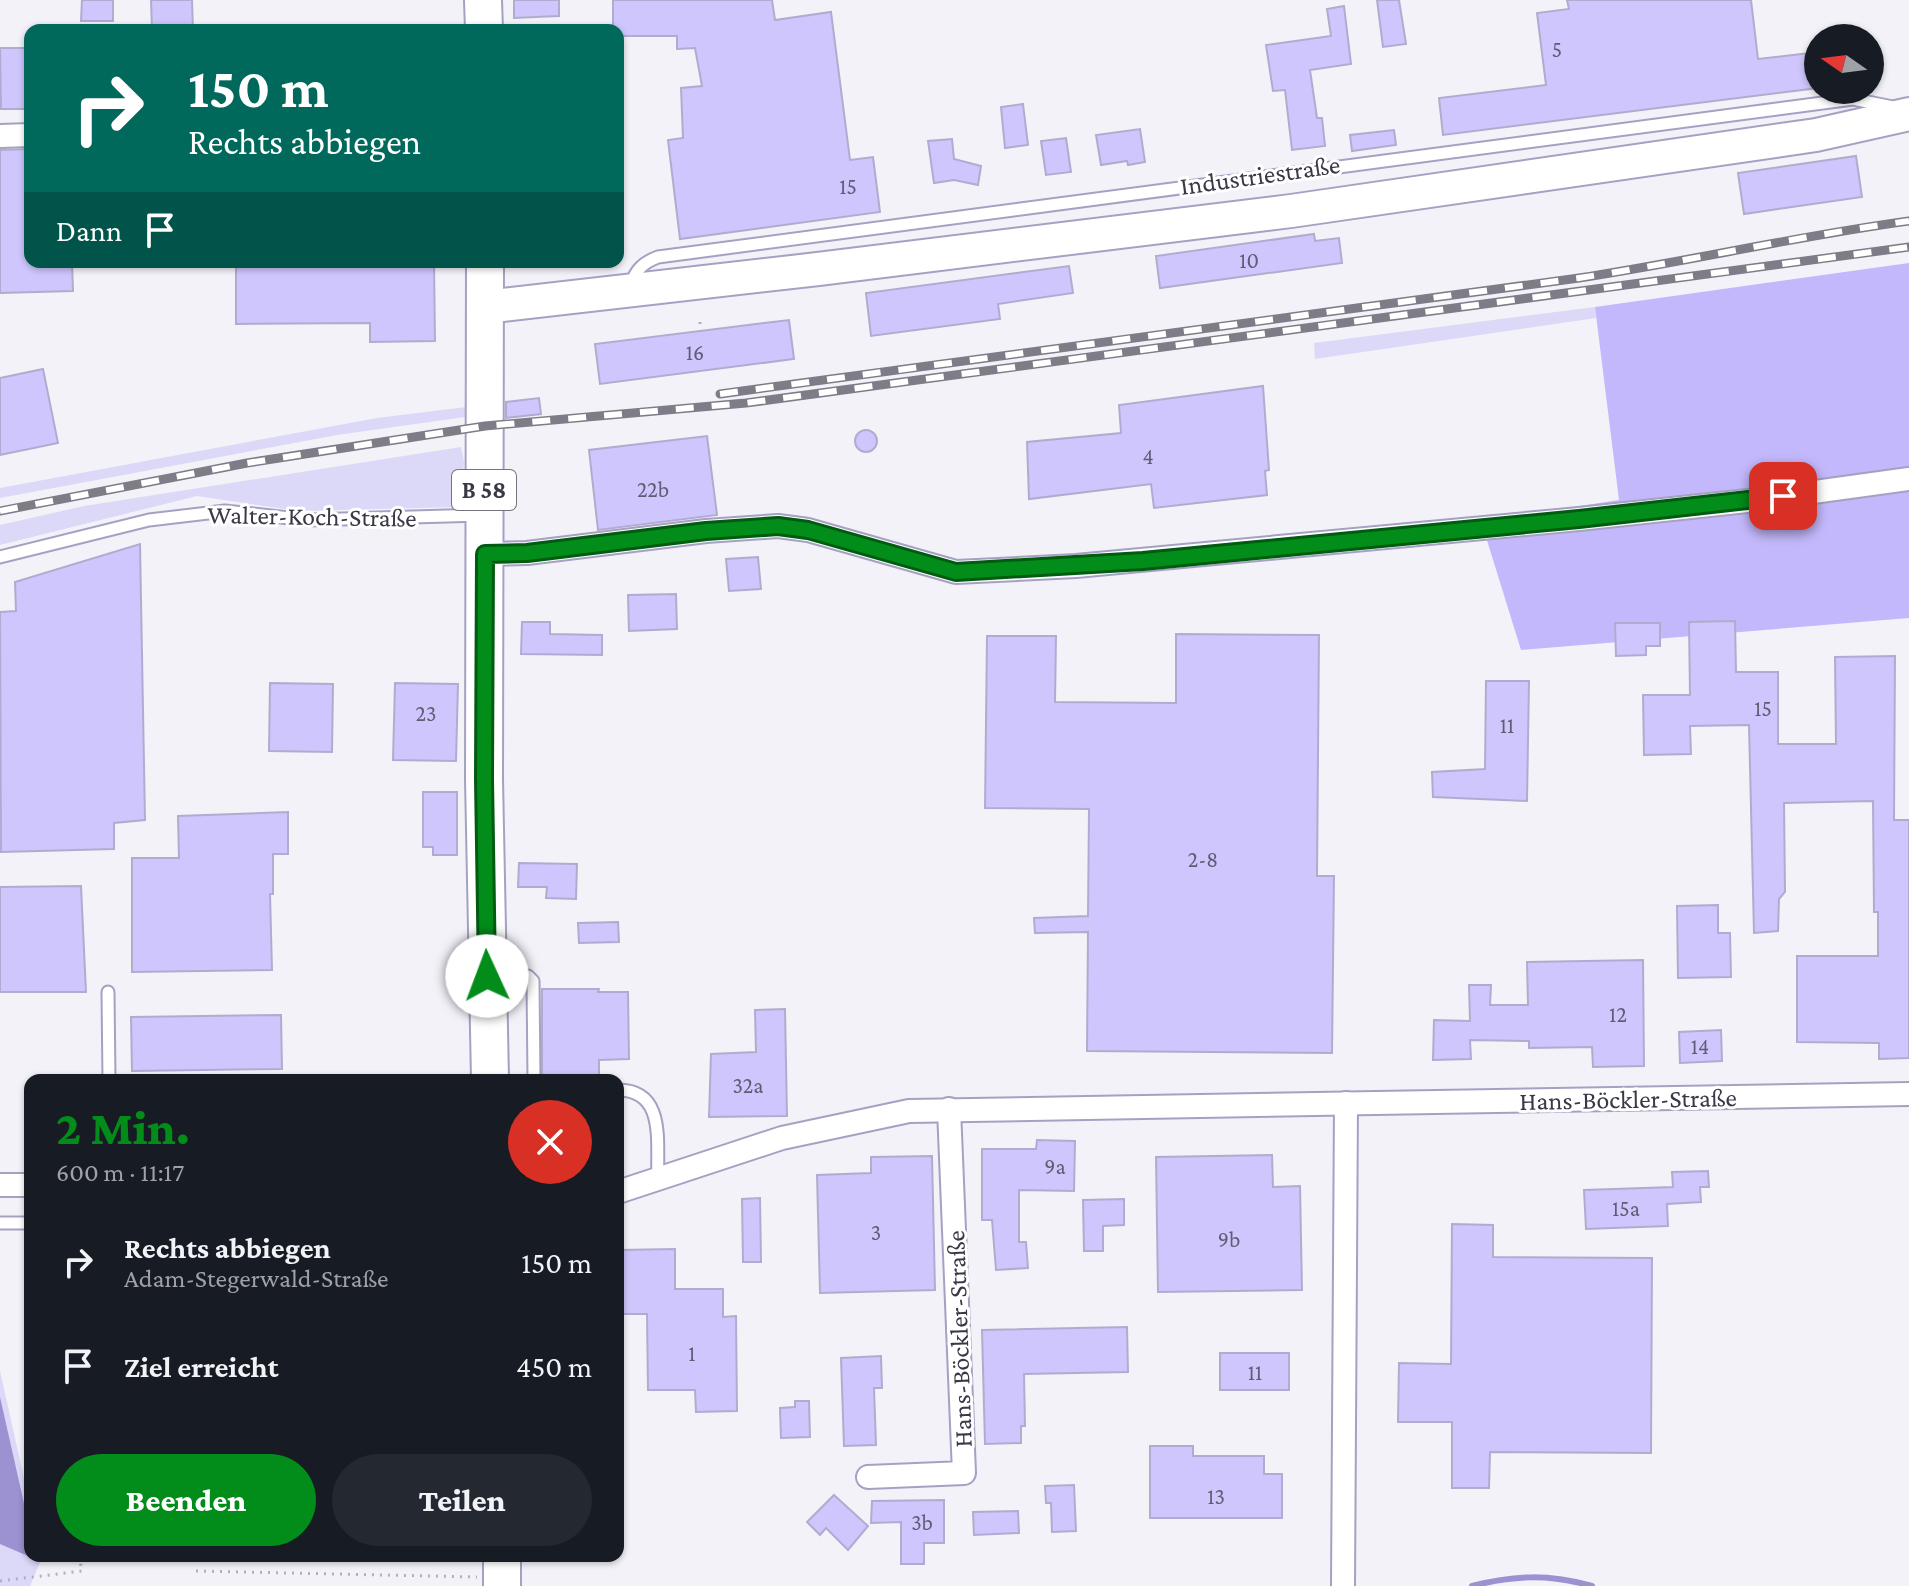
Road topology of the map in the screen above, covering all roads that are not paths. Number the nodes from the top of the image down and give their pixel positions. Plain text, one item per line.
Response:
1 (483, 0) edge
2 (484, 24) edge
3 (1909, 113) edge
4 (24, 135) edge
5 (0, 136) edge
6 (485, 268) edge
7 (485, 307) junction
8 (1909, 479) edge
9 (484, 515) junction
10 (485, 554) junction
11 (0, 557) edge
12 (487, 976) junction
13 (108, 992) dead end
14 (109, 1074) edge
15 (490, 1074) edge
16 (534, 1074) edge
17 (624, 1091) edge
18 (1909, 1094) edge
19 (1346, 1103) junction
20 (949, 1109) junction
21 (658, 1179) junction
22 (0, 1185) edge
23 (24, 1185) edge
24 (624, 1190) edge
25 (0, 1223) edge
26 (24, 1223) edge
27 (868, 1477) dead end
28 (1343, 1586) edge

1 - 2 main road
3 - 7 street, Industriestraße
4 - 5 street
6 - 7 main road, B 58
7 - 9 main road, B 58
8 - 10 street
9 - 10 main road, B 58
9 - 11 lane, Walter-Koch-Straße
10 - 12 main road, B 58
12 - 15 main road, B 58
12 - 16 lane
13 - 14 lane
17 - 21 lane
18 - 19 street, Hans-Böckler-Straße
19 - 20 street, Hans-Böckler-Straße
19 - 28 street
20 - 21 street, Hans-Böckler-Straße
20 - 27 street, Hans-Böckler-Straße
21 - 24 street, Hans-Böckler-Straße
22 - 23 street
25 - 26 lane

